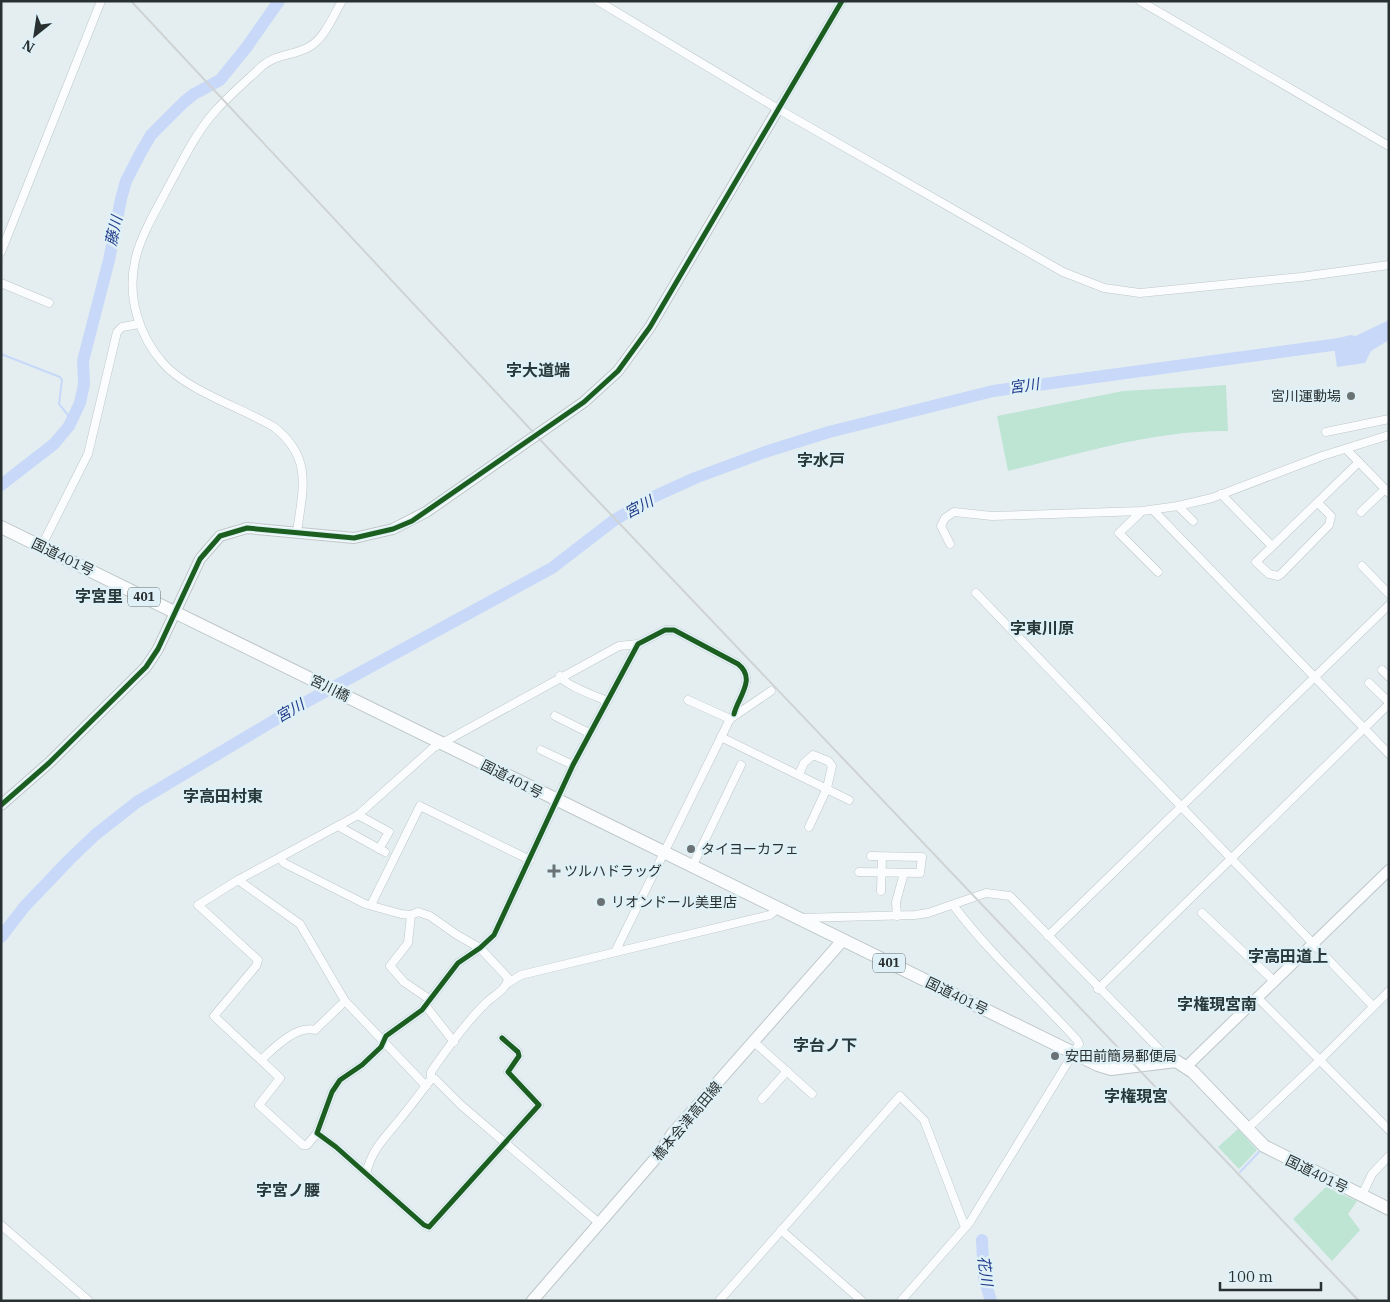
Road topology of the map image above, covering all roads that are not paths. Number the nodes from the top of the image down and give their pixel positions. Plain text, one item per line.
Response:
1 (101, 1) edge
2 (342, 1) edge
3 (598, 1) edge
4 (842, 1) edge
5 (1140, 1) edge
6 (778, 109) junction
7 (1389, 146) edge
8 (1, 252) edge
9 (1389, 265) edge
10 (1, 283) edge
11 (49, 303) dead end
12 (139, 324) junction
13 (1389, 419) edge
14 (1326, 432) dead end
15 (1389, 435) edge
16 (1346, 449) junction
17 (1359, 462) junction
18 (1387, 491) edge
19 (1221, 494) junction
20 (1318, 503) junction
21 (1178, 506) junction
22 (1142, 510) junction
23 (1153, 510) junction
24 (1361, 512) dead end
25 (1193, 521) dead end
26 (1, 527) edge
27 (297, 532) junction
28 (950, 544) dead end
29 (1272, 546) junction
30 (41, 547) junction
31 (1362, 566) dead end
32 (1158, 572) dead end
33 (976, 593) dead end
34 (1389, 594) edge
35 (1389, 605) edge
36 (174, 612) junction
37 (638, 644) junction
38 (286, 666) joint
39 (1382, 670) dead end
40 (560, 676) junction
41 (1315, 677) junction
42 (1389, 677) edge
43 (1369, 683) dead end
44 (771, 691) dead end
45 (688, 700) dead end
46 (607, 701) junction
47 (1389, 703) edge
48 (374, 710) joint
49 (555, 716) dead end
50 (732, 717) junction
51 (1364, 728) junction
52 (589, 734) junction
53 (721, 737) junction
54 (441, 743) junction
55 (542, 750) dead end
56 (1389, 754) edge
57 (573, 765) junction
58 (741, 765) dead end
59 (799, 774) junction
60 (827, 788) junction
61 (849, 800) dead end
62 (556, 801) junction
63 (1, 805) edge
64 (1181, 807) junction
65 (358, 815) junction
66 (338, 826) junction
67 (809, 827) dead end
68 (663, 852) junction
69 (871, 856) dead end
70 (882, 857) junction
71 (280, 858) junction
72 (1230, 858) junction
73 (530, 860) junction
74 (692, 867) junction
75 (1389, 870) edge
76 (859, 872) dead end
77 (881, 872) junction
78 (904, 873) junction
79 (238, 880) junction
80 (881, 891) dead end
81 (371, 905) junction
82 (953, 905) junction
83 (777, 909) junction
84 (1202, 913) dead end
85 (411, 915) junction
86 (898, 916) junction
87 (798, 919) junction
88 (1048, 936) junction
89 (842, 941) junction
90 (1313, 943) junction
91 (480, 948) junction
92 (615, 952) junction
93 (1274, 981) junction
94 (508, 983) junction
95 (1098, 989) junction
96 (1389, 991) edge
97 (1258, 998) junction
98 (345, 1001) junction
99 (427, 1002) junction
100 (1373, 1006) junction
101 (502, 1038) dead end
102 (383, 1041) junction
103 (454, 1042) junction
104 (754, 1042) junction
105 (1162, 1052) dead end
106 (1074, 1053) junction
107 (261, 1060) junction
108 (1319, 1061) junction
109 (1186, 1066) junction
110 (787, 1071) junction
111 (431, 1079) junction
112 (426, 1086) junction
113 (812, 1094) dead end
114 (762, 1099) dead end
115 (1247, 1129) junction
116 (1389, 1130) edge
117 (317, 1133) junction
118 (504, 1142) junction
119 (1389, 1156) edge
120 (366, 1174) junction
121 (1362, 1195) junction
122 (1389, 1209) edge
123 (600, 1223) junction
124 (1, 1225) edge
125 (965, 1227) junction
126 (781, 1230) junction
127 (89, 1301) edge
128 (532, 1301) edge
129 (719, 1301) edge
130 (862, 1301) edge
131 (901, 1301) edge

1 - 8 street
2 - 12 street
3 - 6 street
4 - 6 street
5 - 7 street
6 - 9 street
6 - 27 street
10 - 11 street
12 - 27 street
12 - 30 street
13 - 14 street
15 - 16 street
16 - 17 street
16 - 19 street
17 - 18 street
17 - 20 street
18 - 24 street
19 - 21 street
19 - 29 street
20 - 29 street
20 - 29 street
21 - 23 street
21 - 25 street
22 - 23 street
22 - 28 street
22 - 32 street
23 - 41 street
26 - 30 highway, 国道401号 / 401
27 - 36 street
30 - 36 highway, 国道401号 / 401
31 - 34 street
33 - 64 street
35 - 41 street
36 - 38 highway, 国道401号 / 401
36 - 63 street
37 - 40 street
37 - 46 street
37 - 50 street
38 - 48 highway, 宮川橋 / 401
39 - 42 street
40 - 46 street
40 - 54 street
41 - 51 street
41 - 64 street
43 - 47 street
44 - 50 street
45 - 50 street
46 - 52 street
47 - 51 street
48 - 54 highway, 国道401号 / 401
49 - 52 street
50 - 53 street
51 - 56 street
51 - 72 street
52 - 57 street
53 - 59 street
53 - 68 street
54 - 62 highway, 国道401号 / 401
54 - 65 street
55 - 57 street
57 - 62 street
58 - 74 street
59 - 60 street
59 - 60 street
60 - 61 street
60 - 67 street
62 - 68 highway, 国道401号 / 401
62 - 73 street
64 - 72 street
64 - 88 street
65 - 66 street
65 - 66 street
66 - 71 street
68 - 74 highway, 国道401号 / 401
68 - 92 street
69 - 70 street
70 - 77 street
70 - 78 street
71 - 79 street
71 - 81 street
72 - 90 street
72 - 95 street
73 - 81 street
73 - 91 street
74 - 83 highway, 国道401号 / 401
75 - 90 street
76 - 77 street
77 - 78 street
77 - 80 street
78 - 86 street
79 - 98 street
79 - 107 street
81 - 85 street
82 - 86 street
82 - 88 street
82 - 106 street
83 - 87 highway, 国道401号 / 401
83 - 92 street
84 - 93 street
85 - 91 street
85 - 99 street
86 - 87 street
87 - 89 highway, 国道401号 / 401
88 - 95 street
89 - 104 main road, 橋本会津高田線
89 - 106 highway, 国道401号 / 401
90 - 93 street
90 - 100 street
91 - 94 street
91 - 99 street
92 - 94 street
93 - 97 street
94 - 103 street
95 - 105 street
96 - 100 street
97 - 108 street
97 - 109 street
98 - 102 street
98 - 107 street
99 - 102 street
99 - 103 street
100 - 108 street
101 - 118 street
102 - 112 street
102 - 117 street
103 - 111 street
104 - 110 street
104 - 123 main road, 橋本会津高田線
106 - 109 highway, 国道401号 / 401
106 - 125 street
107 - 117 street
108 - 115 street
108 - 116 street
109 - 115 highway, 国道401号
110 - 113 street
110 - 114 street
111 - 112 street
111 - 118 street
112 - 120 street
115 - 121 highway, 国道401号
117 - 120 street
118 - 120 street
118 - 123 street
119 - 121 street
121 - 122 highway, 国道401号
123 - 128 main road, 橋本会津高田線
124 - 127 street
125 - 126 street
125 - 131 street
126 - 129 street
126 - 130 street

